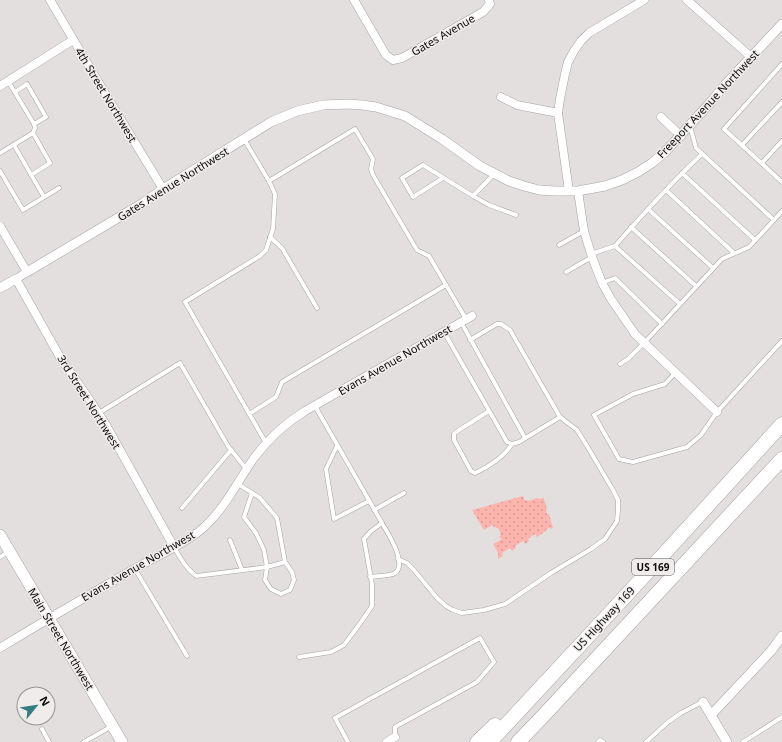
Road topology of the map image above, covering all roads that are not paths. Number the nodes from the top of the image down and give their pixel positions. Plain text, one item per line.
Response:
1 (50, 0) edge
2 (354, 0) edge
3 (644, 0) edge
4 (687, 0) edge
5 (489, 2) edge
6 (782, 24) edge
7 (73, 40) junction
8 (751, 58) junction
9 (782, 64) edge
10 (8, 81) junction
11 (0, 86) edge
12 (15, 92) junction
13 (501, 97) dead end
14 (782, 102) edge
15 (323, 105) joint
16 (558, 113) junction
17 (661, 117) dead end
18 (34, 124) junction
19 (690, 125) junction
20 (33, 133) junction
21 (681, 136) junction
22 (244, 139) junction
23 (782, 141) edge
24 (14, 145) junction
25 (742, 145) junction
26 (0, 153) edge
27 (702, 154) junction
28 (762, 163) junction
29 (0, 171) edge
30 (682, 173) junction
31 (494, 174) junction
32 (31, 175) junction
33 (443, 178) junction
34 (781, 179) edge
35 (269, 181) junction
36 (59, 188) dead end
37 (163, 189) junction
38 (666, 190) junction
39 (573, 191) junction
40 (473, 196) junction
41 (44, 197) junction
42 (648, 208) junction
43 (782, 211) edge
44 (516, 215) dead end
45 (774, 220) junction
46 (0, 226) edge
47 (631, 228) junction
48 (584, 231) junction
49 (270, 238) junction
50 (755, 240) junction
51 (559, 245) dead end
52 (615, 246) junction
53 (734, 253) junction
54 (592, 256) junction
55 (713, 268) junction
56 (27, 272) junction
57 (566, 272) dead end
58 (16, 278) junction
59 (602, 283) junction
60 (446, 284) junction
61 (696, 286) junction
62 (0, 288) edge
63 (680, 304) junction
64 (317, 308) dead end
65 (466, 319) junction
66 (662, 324) junction
67 (444, 332) junction
68 (470, 340) junction
69 (782, 342) edge
70 (644, 343) junction
71 (620, 364) dead end
72 (675, 373) junction
73 (314, 406) junction
74 (489, 411) junction
75 (717, 412) junction
76 (98, 413) junction
77 (249, 414) junction
78 (560, 417) junction
79 (782, 424) edge
80 (525, 438) junction
81 (266, 443) junction
82 (512, 444) junction
83 (337, 446) junction
84 (231, 450) junction
85 (782, 459) edge
86 (247, 470) junction
87 (238, 484) junction
88 (252, 493) junction
89 (404, 493) dead end
90 (369, 501) junction
91 (182, 508) dead end
92 (374, 510) junction
93 (381, 522) junction
94 (0, 535) edge
95 (230, 540) dead end
96 (174, 547) junction
97 (5, 554) edge
98 (398, 559) junction
99 (285, 562) junction
100 (267, 567) junction
101 (135, 569) junction
102 (242, 570) junction
103 (370, 577) junction
104 (49, 618) junction
105 (782, 636) edge
106 (0, 648) edge
107 (187, 656) dead end
108 (299, 657) dead end
109 (703, 702) joint
110 (522, 707) junction
111 (544, 715) junction
112 (711, 715) junction
113 (782, 717) edge
114 (112, 726) junction
115 (42, 729) dead end
116 (395, 738) joint
117 (50, 742) edge
118 (84, 742) edge
119 (122, 742) edge
120 (347, 742) edge
121 (388, 742) edge
122 (477, 742) edge
123 (490, 742) edge
124 (518, 742) edge
125 (526, 742) edge
126 (598, 742) edge
127 (603, 742) edge
128 (646, 742) edge
129 (727, 742) edge
130 (743, 742) edge

1 - 7 street, 4th Street Northwest
2 - 5 street, Gates Avenue
3 - 16 street
4 - 8 street
6 - 8 street, Freeport Avenue Northwest
7 - 10 street
7 - 37 street, 4th Street Northwest
8 - 19 street, Freeport Avenue Northwest
9 - 25 lane
10 - 11 street
10 - 12 lane
12 - 18 lane
12 - 18 lane
13 - 16 street
14 - 25 lane
15 - 22 street, Gates Avenue Northwest
15 - 31 street, Freeport Avenue Northwest
16 - 39 street
17 - 21 street
18 - 20 lane
19 - 21 street, Freeport Avenue Northwest
19 - 27 lane
20 - 24 lane
20 - 32 lane
21 - 39 street, Freeport Avenue Northwest
22 - 35 lane
22 - 37 street, Gates Avenue Northwest
23 - 28 lane
24 - 26 lane
24 - 32 lane
25 - 28 lane
27 - 30 lane
27 - 45 lane
28 - 34 lane
29 - 41 lane
30 - 38 lane
30 - 50 lane
31 - 39 street, Freeport Avenue Northwest
31 - 40 lane
32 - 41 lane
33 - 33 lane
33 - 40 lane
35 - 49 lane
35 - 60 lane
36 - 41 lane
37 - 56 street, Gates Avenue Northwest
38 - 42 lane
38 - 53 lane
39 - 48 street
40 - 44 lane
42 - 47 lane
42 - 55 lane
43 - 45 lane
45 - 50 lane
46 - 56 street
47 - 52 lane
47 - 61 lane
48 - 51 lane
48 - 54 street
49 - 64 lane
49 - 77 lane
50 - 53 lane
52 - 54 lane
52 - 63 lane
53 - 55 lane
54 - 57 lane
54 - 59 street
55 - 61 lane
56 - 58 street
58 - 62 street
58 - 76 street, 3rd Street Northwest
59 - 66 lane
59 - 70 street
60 - 65 lane
60 - 77 lane
61 - 63 lane
63 - 66 lane
65 - 67 street, Evans Avenue Northwest
65 - 68 lane
66 - 70 lane
67 - 73 street, Evans Avenue Northwest
67 - 74 lane
68 - 78 lane
68 - 80 lane
69 - 75 lane
70 - 71 lane
70 - 72 street
72 - 75 street
72 - 75 lane
73 - 81 street, Evans Avenue Northwest
73 - 83 lane
74 - 82 lane
74 - 82 lane
76 - 84 lane
76 - 96 street, 3rd Street Northwest
77 - 81 lane
78 - 80 lane
78 - 98 lane
79 - 110 highway, US Highway 169 / US 169
80 - 82 lane
81 - 86 street, Evans Avenue Northwest
83 - 90 lane
83 - 90 lane
84 - 86 lane
84 - 91 lane
85 - 111 highway, US Highway 169 / US 169
86 - 87 street, Evans Avenue Northwest
87 - 88 lane
87 - 96 street, Evans Avenue Northwest
88 - 99 lane
88 - 100 lane
89 - 92 lane
90 - 92 lane
92 - 93 lane
93 - 98 lane
93 - 103 lane
94 - 97 main road, Main Street Northwest
95 - 102 lane
96 - 101 street, Evans Avenue Northwest
96 - 102 lane
97 - 104 main road, Main Street Northwest
98 - 103 lane
99 - 100 lane
99 - 100 lane
100 - 102 lane
101 - 104 street, Evans Avenue Northwest
101 - 107 lane
103 - 108 lane
104 - 106 street, Evans Avenue Northwest
104 - 114 main road, Main Street Northwest
105 - 112 street
109 - 112 street
109 - 128 lane
110 - 122 highway
110 - 123 highway, US Highway 169 / US 169
111 - 124 highway, US Highway 169 / US 169
111 - 125 highway
112 - 129 street
113 - 130 lane
114 - 118 lane
114 - 119 main road, Main Street Northwest
115 - 117 lane
116 - 120 lane
116 - 121 street
126 - 127 lane

